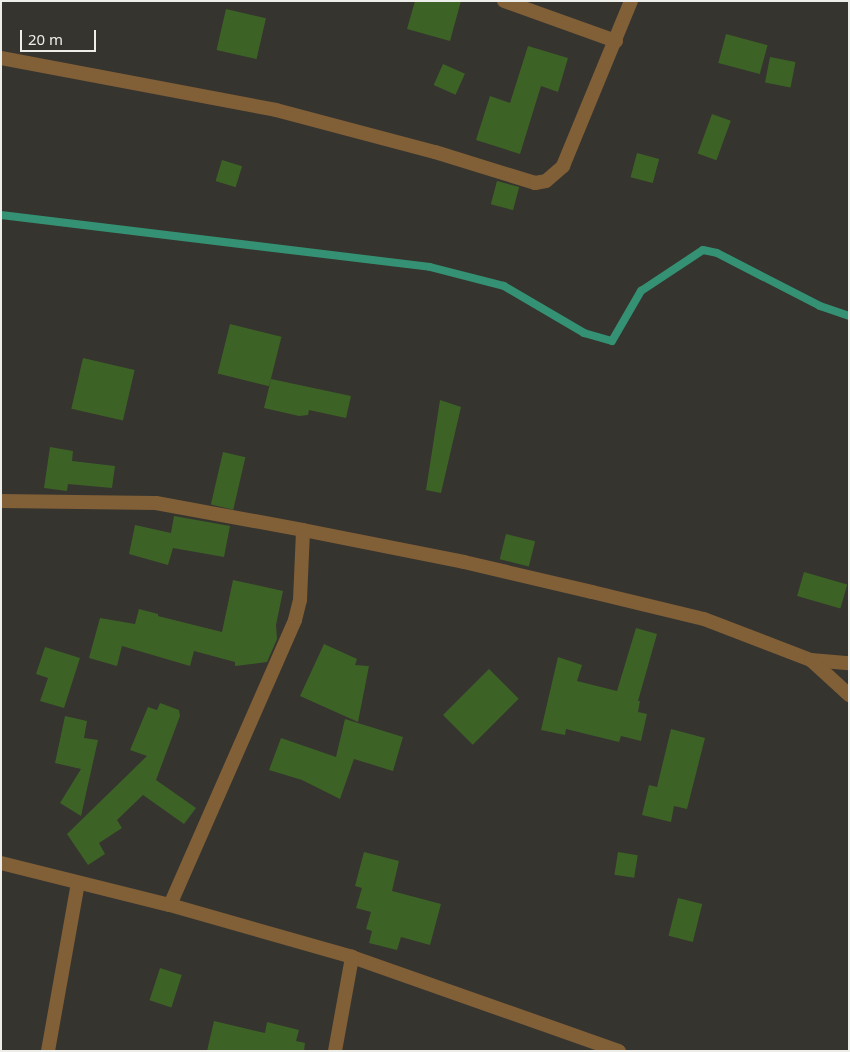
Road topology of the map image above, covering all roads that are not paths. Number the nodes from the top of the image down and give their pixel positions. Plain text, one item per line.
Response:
1 (504, 1) edge
2 (631, 1) edge
3 (616, 41) junction
4 (1, 58) edge
5 (1, 500) edge
6 (303, 530) junction
7 (812, 660) junction
8 (849, 663) edge
9 (849, 695) edge
10 (1, 863) edge
11 (78, 883) junction
12 (170, 905) junction
13 (352, 957) junction
14 (48, 1051) edge
15 (335, 1051) edge
16 (619, 1051) edge

1 - 3 street
2 - 3 street
3 - 4 street
5 - 6 street
6 - 7 street
6 - 12 street
7 - 8 street
7 - 9 street
10 - 11 street
11 - 12 street
11 - 14 street
12 - 13 street
13 - 15 street
13 - 16 street

